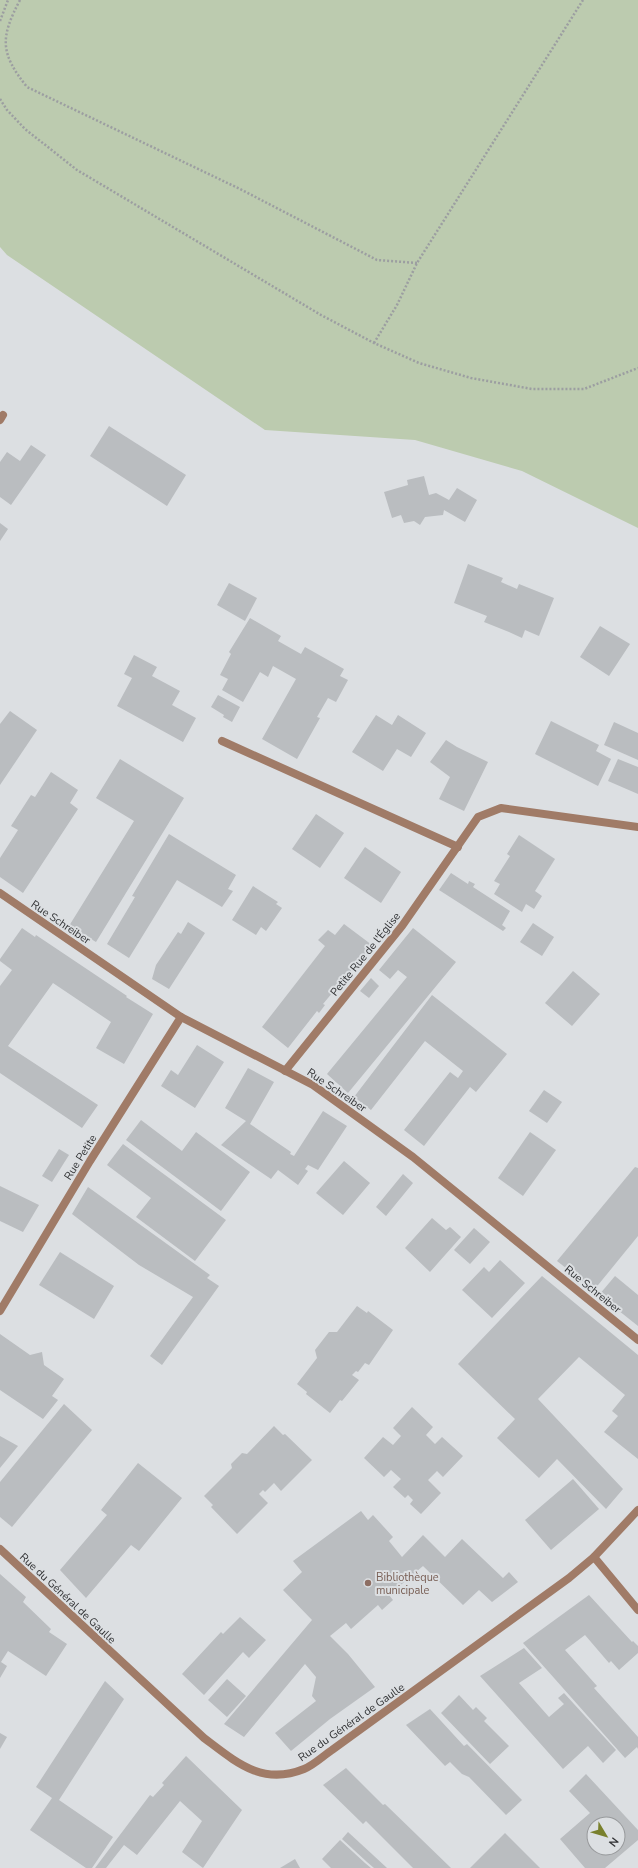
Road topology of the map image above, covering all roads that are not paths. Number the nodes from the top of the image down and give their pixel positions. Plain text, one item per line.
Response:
1 (222, 741) dead end
2 (638, 826) edge
3 (458, 846) junction
4 (0, 893) edge
5 (181, 1017) junction
6 (285, 1071) junction
7 (0, 1310) edge
8 (638, 1340) edge
9 (638, 1510) edge
10 (0, 1550) edge
11 (594, 1557) junction
12 (638, 1610) edge

1 - 3 street
2 - 3 street, Petite Rue de l'Église
3 - 6 street, Petite Rue de l'Église
4 - 5 street, Rue Schreiber
5 - 6 street, Rue Schreiber
5 - 7 street, Rue Petite
6 - 8 street, Rue Schreiber
9 - 11 street, Rue du Général de Gaulle
10 - 11 street, Rue du Général de Gaulle
11 - 12 street

